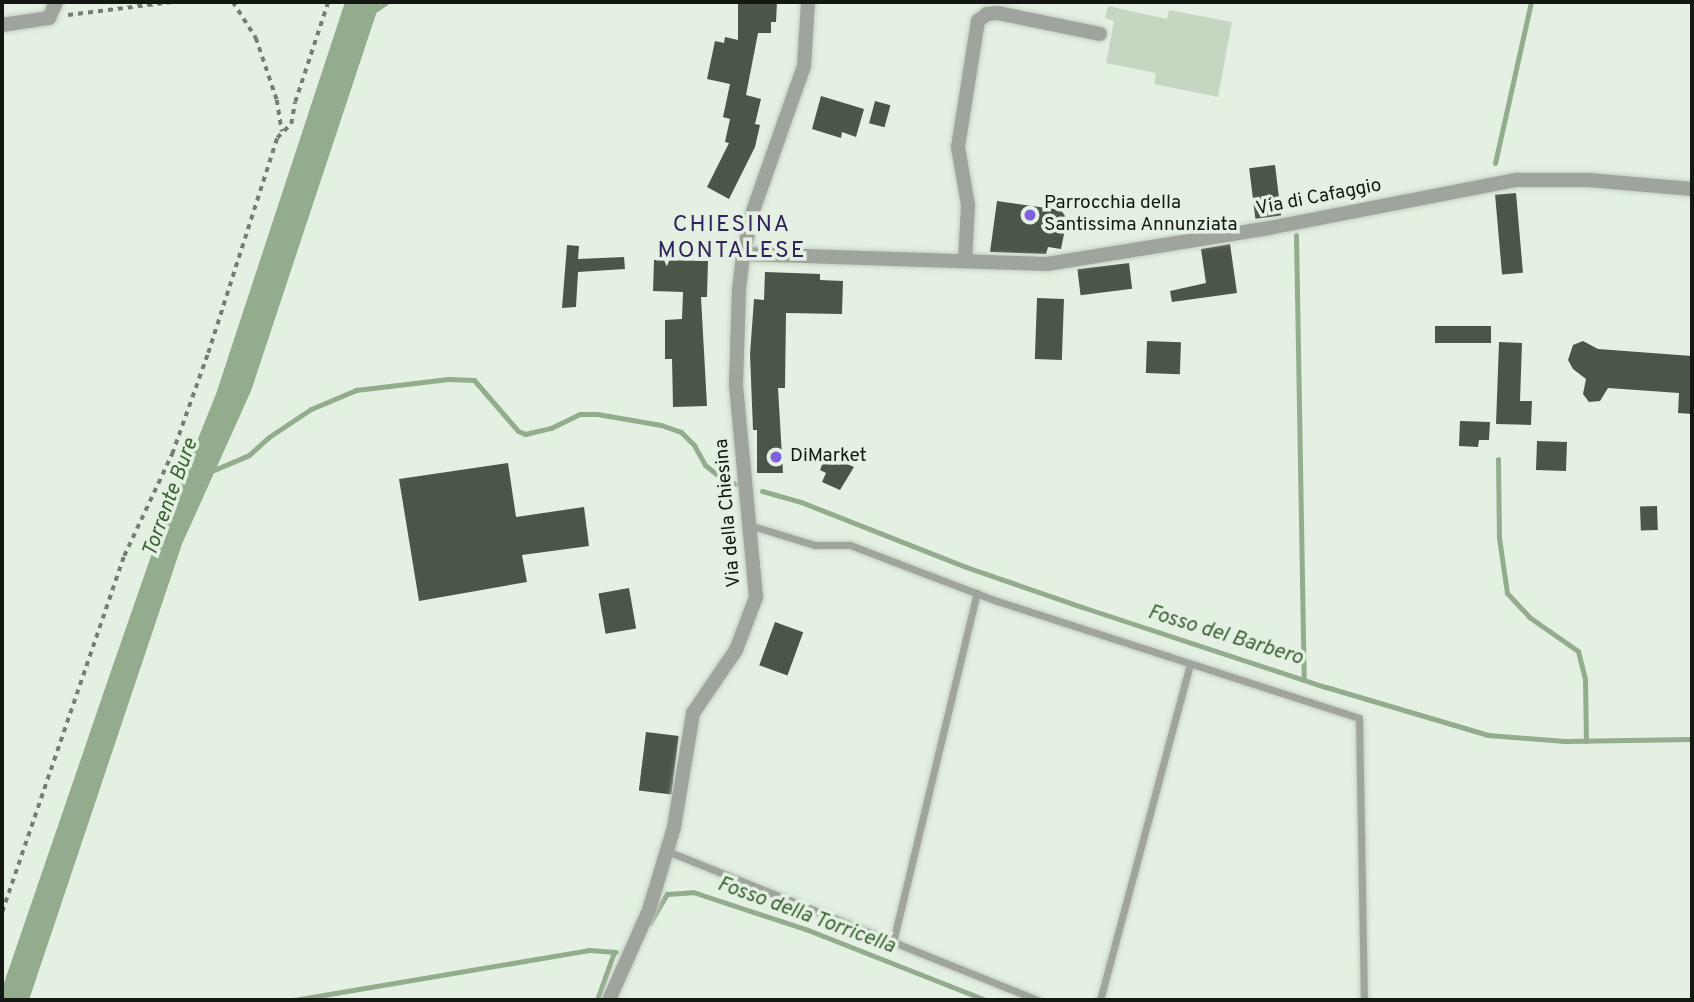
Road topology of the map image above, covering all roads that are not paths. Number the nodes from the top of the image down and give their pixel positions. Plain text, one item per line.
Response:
1 (808, 2) edge
2 (52, 11) edge
3 (2, 25) edge
4 (1100, 34) dead end
5 (1692, 189) edge
6 (743, 254) junction
7 (965, 261) junction
8 (749, 525) junction
9 (976, 593) junction
10 (1190, 666) junction
11 (667, 851) junction
12 (893, 942) junction
13 (609, 1000) edge
14 (1038, 1000) edge
15 (1100, 1000) edge
16 (1364, 1000) edge

1 - 6 street, Via della Chiesina
2 - 3 street
4 - 7 street
5 - 7 street, Via di Cafaggio
6 - 7 street, Via di Cafaggio
6 - 8 street, Via della Chiesina
8 - 9 lane
8 - 11 street, Via della Chiesina
9 - 10 lane
9 - 12 lane
10 - 15 lane
10 - 16 lane
11 - 12 lane
11 - 13 street, Via della Chiesina
12 - 14 lane

